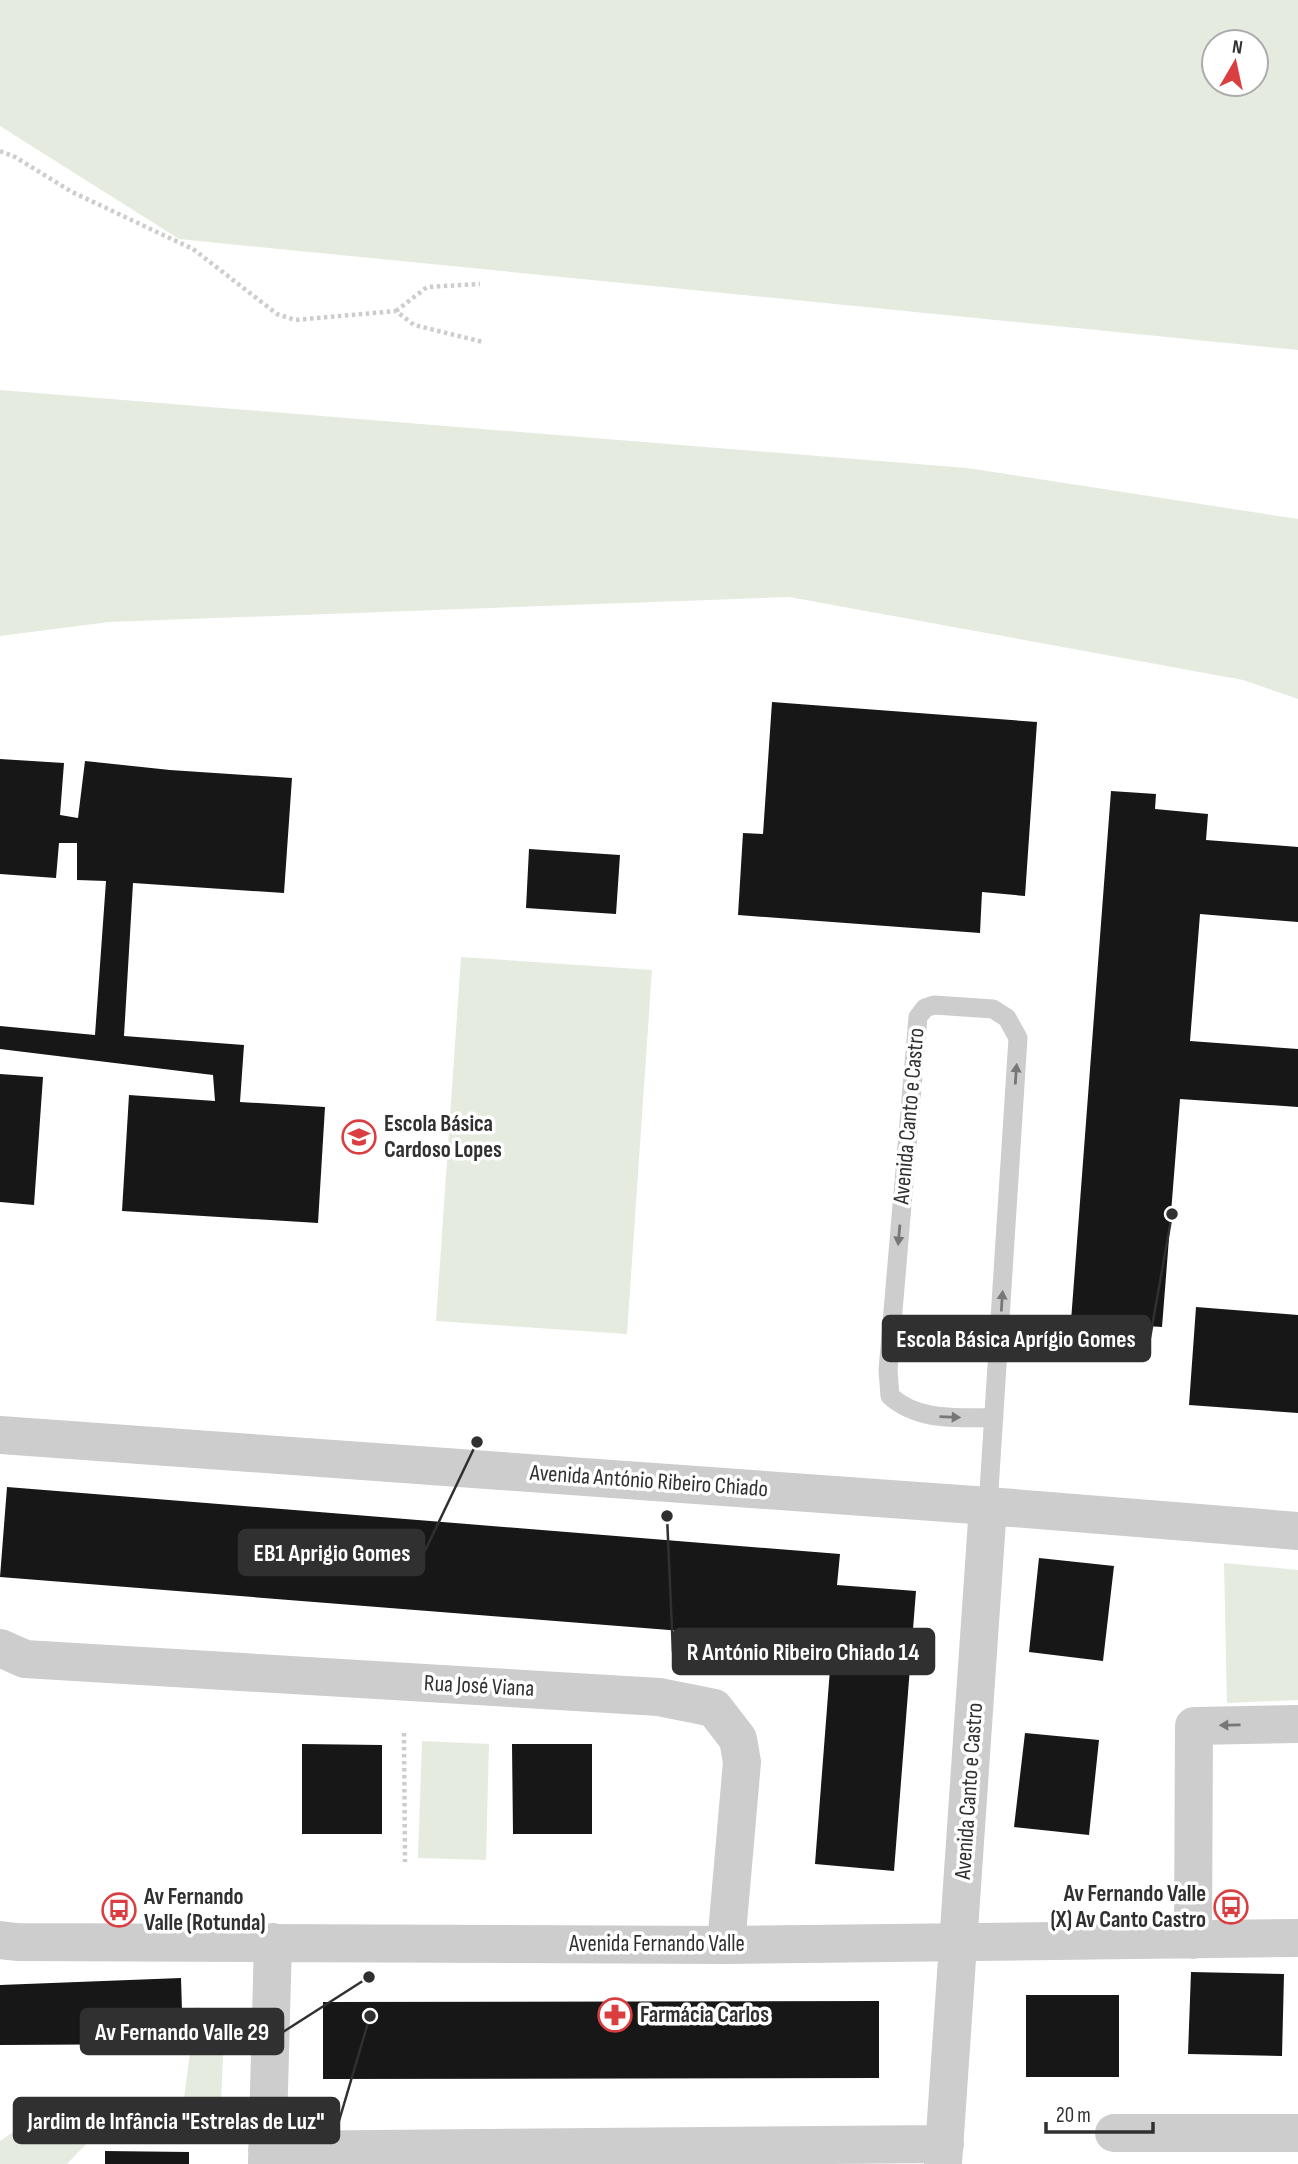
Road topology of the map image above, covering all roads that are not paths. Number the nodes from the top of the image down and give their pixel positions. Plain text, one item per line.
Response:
1 (994, 1418) junction
2 (0, 1435) edge
3 (988, 1506) junction
4 (1298, 1531) edge
5 (0, 1648) edge
6 (1298, 1724) edge
7 (1298, 1938) edge
8 (1193, 1940) junction
9 (273, 1942) junction
10 (959, 1942) junction
11 (6, 1943) edge
12 (726, 1945) junction
13 (1114, 2133) dead end
14 (1298, 2133) edge
15 (944, 2154) edge
16 (267, 2157) edge

1 -> 1 lane, Avenida Canto e Castro
1 - 3 lane, Avenida Canto e Castro
2 - 3 street, Avenida António Ribeiro Chiado
3 - 4 street, Avenida António Ribeiro Chiado
3 - 10 street, Avenida Canto e Castro
5 - 12 street, Rua José Viana
6 -> 8 street
7 - 8 street, Avenida Fernando Valle
8 - 10 street, Avenida Fernando Valle
9 - 11 street, Avenida Fernando Valle
9 - 12 street, Avenida Fernando Valle
9 - 16 street
10 - 12 street, Avenida Fernando Valle
10 - 15 street, Avenida Canto e Castro
13 - 14 street
15 - 16 street

